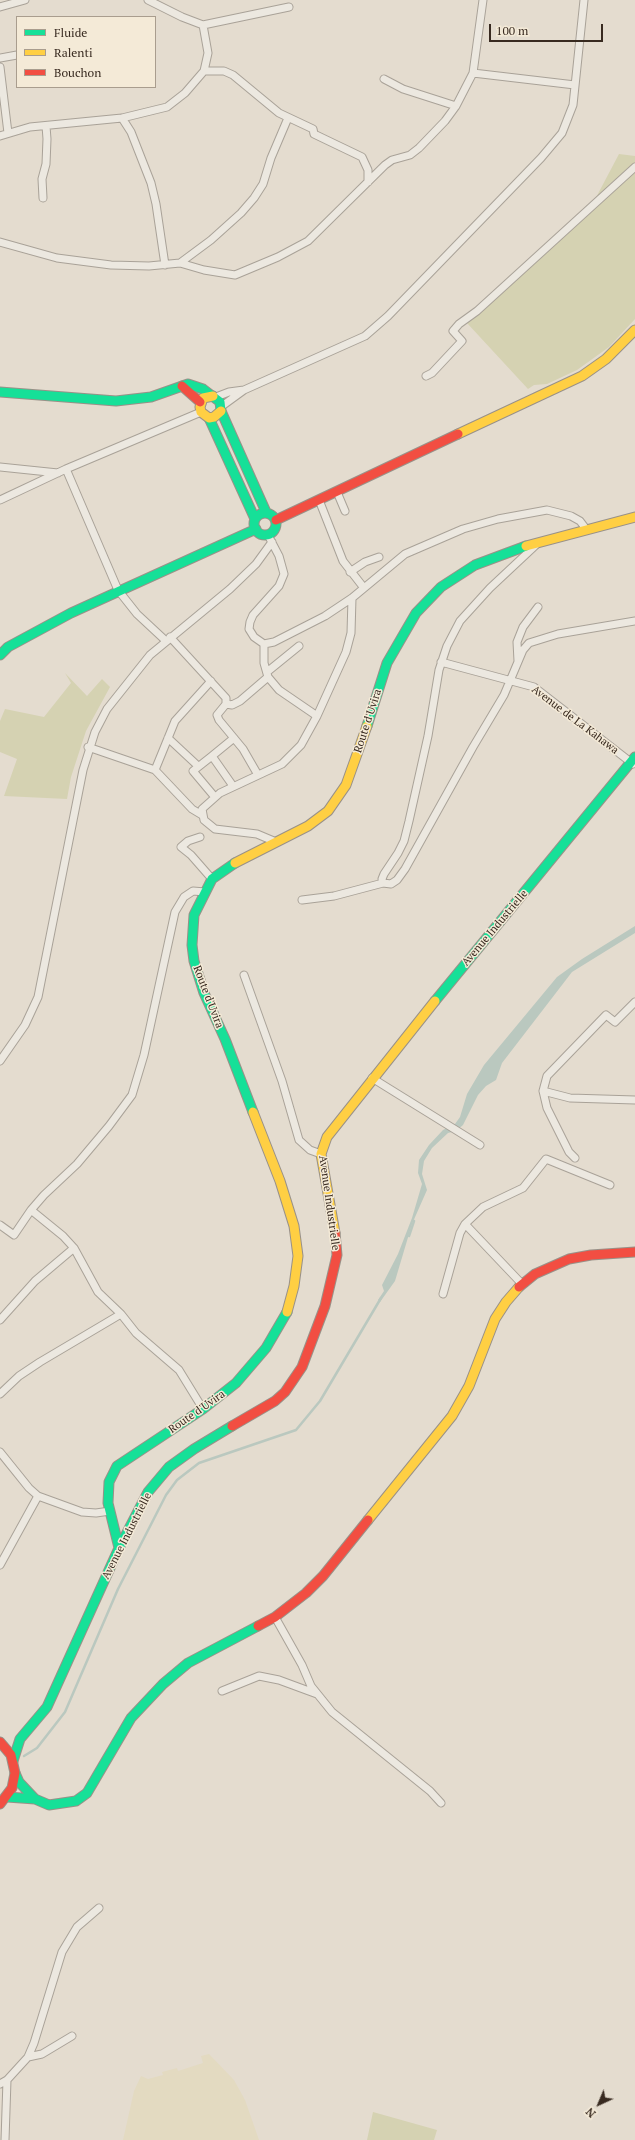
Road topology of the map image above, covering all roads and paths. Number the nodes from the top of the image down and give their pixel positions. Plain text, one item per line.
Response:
1 (25, 0) edge
2 (148, 0) edge
3 (483, 0) edge
4 (584, 0) edge
5 (12, 1) edge
6 (0, 7) edge
7 (289, 7) dead end
8 (203, 25) junction
9 (16, 55) edge
10 (0, 58) edge
11 (0, 67) edge
12 (204, 71) junction
13 (473, 73) junction
14 (384, 79) dead end
15 (575, 85) junction
16 (456, 106) junction
17 (122, 118) junction
18 (288, 118) junction
19 (46, 126) junction
20 (8, 132) junction
21 (0, 136) edge
22 (635, 167) edge
23 (368, 182) junction
24 (43, 198) dead end
25 (0, 242) edge
26 (180, 263) junction
27 (165, 265) junction
28 (635, 330) edge
29 (426, 376) dead end
30 (182, 386) junction
31 (244, 390) junction
32 (0, 392) edge
33 (214, 396) junction
34 (200, 402) junction
35 (221, 409) junction
36 (205, 415) junction
37 (0, 467) edge
38 (66, 469) junction
39 (58, 473) junction
40 (337, 492) junction
41 (0, 500) edge
42 (319, 500) junction
43 (266, 512) junction
44 (345, 512) dead end
45 (635, 517) edge
46 (255, 519) junction
47 (276, 520) junction
48 (256, 529) junction
49 (586, 529) junction
50 (270, 539) junction
51 (539, 543) junction
52 (379, 557) dead end
53 (350, 572) junction
54 (364, 588) junction
55 (118, 590) junction
56 (352, 598) junction
57 (538, 607) dead end
58 (635, 621) edge
59 (168, 639) junction
60 (264, 644) junction
61 (299, 646) dead end
62 (0, 655) edge
63 (518, 661) junction
64 (441, 662) junction
65 (268, 675) junction
66 (511, 680) junction
67 (211, 681) junction
68 (226, 704) junction
69 (317, 716) junction
70 (168, 738) junction
71 (234, 738) junction
72 (88, 747) junction
73 (212, 756) junction
74 (634, 762) edge
75 (198, 766) junction
76 (155, 770) junction
77 (258, 775) junction
78 (233, 786) junction
79 (214, 796) junction
80 (202, 815) junction
81 (200, 837) dead end
82 (276, 842) junction
83 (212, 879) junction
84 (383, 883) junction
85 (205, 892) junction
86 (302, 900) dead end
87 (244, 975) dead end
88 (635, 1002) edge
89 (0, 1061) edge
90 (372, 1078) junction
91 (543, 1092) junction
92 (635, 1100) edge
93 (480, 1145) dead end
94 (321, 1154) junction
95 (575, 1158) dead end
96 (610, 1185) dead end
97 (31, 1210) junction
98 (465, 1224) junction
99 (0, 1225) edge
100 (74, 1248) junction
101 (635, 1252) edge
102 (522, 1284) junction
103 (443, 1294) dead end
104 (121, 1314) junction
105 (0, 1320) edge
106 (0, 1394) edge
107 (203, 1410) junction
108 (0, 1452) edge
109 (38, 1496) junction
110 (110, 1511) junction
111 (119, 1548) junction
112 (0, 1564) edge
113 (275, 1617) junction
114 (222, 1691) dead end
115 (317, 1694) junction
116 (34, 1722) junction
117 (0, 1741) edge
118 (13, 1761) junction
119 (15, 1773) junction
120 (8, 1797) junction
121 (35, 1799) junction
122 (441, 1803) dead end
123 (0, 1804) edge
124 (100, 1908) dead end
125 (72, 2036) dead end
126 (28, 2057) junction
127 (3, 2082) edge
128 (5, 2140) edge

1 - 5 street
2 - 8 street
3 - 13 street
4 - 15 street
5 - 6 street
7 - 8 street
8 - 12 street
9 - 10 street
11 - 20 street
12 - 17 street
12 - 18 street
13 - 15 street
13 - 16 street
14 - 16 street
15 - 31 street
16 - 23 street
17 - 19 street
17 - 27 street
18 - 23 street
18 - 26 street
19 - 20 street
19 - 24 street
20 - 21 street
22 - 29 street
23 - 26 street
25 - 27 street
26 - 27 street
28 - 40 main road
30 - 32 main road
30 - 33 main road
30 - 34 main road
31 - 33 street
31 - 35 street
33 - 34 main road
33 - 35 main road
34 - 36 main road
35 - 36 main road
35 - 43 main road
36 - 38 street
36 - 46 main road
37 - 39 street
38 - 39 street
38 - 55 street
39 - 41 street
40 - 42 main road
40 - 44 street
42 - 47 main road
42 - 53 street
43 - 46 main road
43 - 47 main road
45 - 49 main road, Route d'Uvira
46 - 48 main road
47 - 50 main road
48 - 50 main road
48 - 55 main road
49 - 51 main road, Route d'Uvira
49 - 54 street
50 - 59 street
50 - 60 street
51 - 64 street
51 - 82 main road, Route d'Uvira
52 - 53 street
53 - 54 street
54 - 56 street
55 - 59 street
55 - 62 main road
56 - 60 street
56 - 69 street
57 - 63 street
58 - 63 street
59 - 67 street
59 - 72 street
60 - 65 street
61 - 65 street
63 - 66 street
64 - 66 street, Avenue de La Kahawa
64 - 84 street
65 - 68 street
65 - 69 street
66 - 74 street, Avenue de La Kahawa
66 - 84 street
67 - 68 street
67 - 70 street
68 - 71 street
69 - 77 street
70 - 75 street
70 - 76 street
71 - 73 street
71 - 77 street
72 - 76 street
72 - 89 street
73 - 75 street
73 - 78 street
74 - 90 main road, Avenue Industrielle
75 - 79 street
76 - 80 street
77 - 78 street
78 - 79 street
79 - 80 street
80 - 82 street
81 - 83 street
82 - 83 main road, Route d'Uvira
83 - 85 main road, Route d'Uvira
84 - 86 street
85 - 97 street
85 - 107 main road, Route d'Uvira
87 - 94 street
88 - 91 street
90 - 93 street
90 - 94 main road, Avenue Industrielle
91 - 92 street
91 - 95 street
94 - 111 main road, Avenue Industrielle
96 - 98 street
97 - 99 street
97 - 100 street
98 - 102 street
98 - 103 street
100 - 104 street
100 - 105 street
101 - 102 main road
102 - 113 main road
104 - 106 street
104 - 107 street
107 - 110 main road, Route d'Uvira
108 - 109 street
109 - 110 street
109 - 112 street
110 - 111 main road, Route d'Uvira
111 - 116 main road, Avenue Industrielle
113 - 115 street
113 - 121 main road
114 - 115 street
115 - 122 street
116 - 117 main road, Avenue Industrielle
116 - 118 main road, Avenue Industrielle
117 - 118 main road
118 - 119 main road
119 - 120 main road
119 - 121 main road
120 - 121 main road
120 - 123 main road
124 - 126 street
125 - 126 street
126 - 127 street
127 - 128 street

